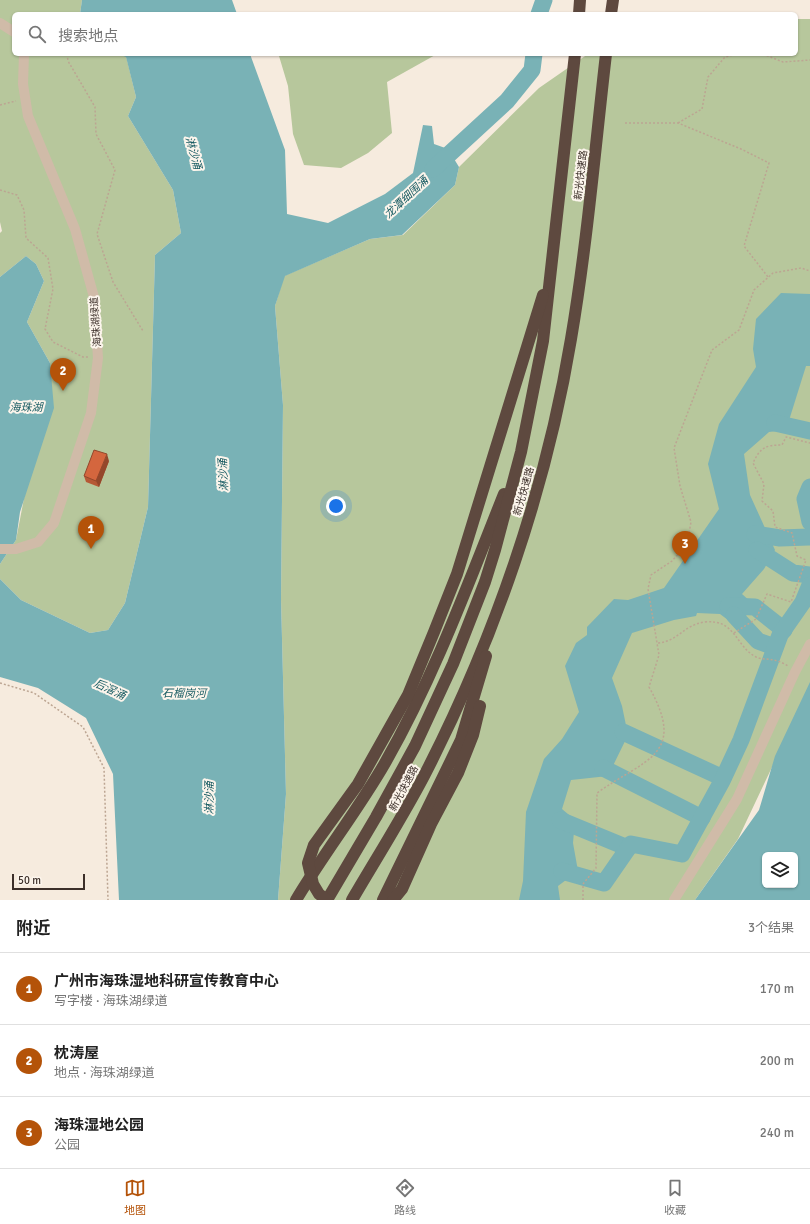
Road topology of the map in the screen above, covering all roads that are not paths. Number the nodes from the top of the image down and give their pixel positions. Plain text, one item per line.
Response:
1 (580, 0) edge
2 (613, 0) edge
3 (579, 12) edge
4 (611, 12) edge
5 (0, 23) edge
6 (12, 31) edge
7 (24, 56) edge
8 (575, 56) edge
9 (606, 56) edge
10 (552, 265) junction
11 (521, 452) junction
12 (0, 550) edge
13 (502, 597) junction
14 (810, 644) edge
15 (296, 900) edge
16 (327, 900) edge
17 (352, 900) edge
18 (383, 900) edge
19 (393, 900) edge
20 (674, 900) edge

1 - 3 highway
2 - 4 highway
5 - 6 street
7 - 12 street, 海珠湖绿道
8 - 10 highway, 新光快速路
9 - 13 highway, 新光快速路
10 - 11 highway, 新光快速路
10 - 16 highway
11 - 15 highway
11 - 16 highway, 新光快速路
13 - 17 highway, 新光快速路
13 - 18 highway
13 - 19 highway
14 - 20 street

